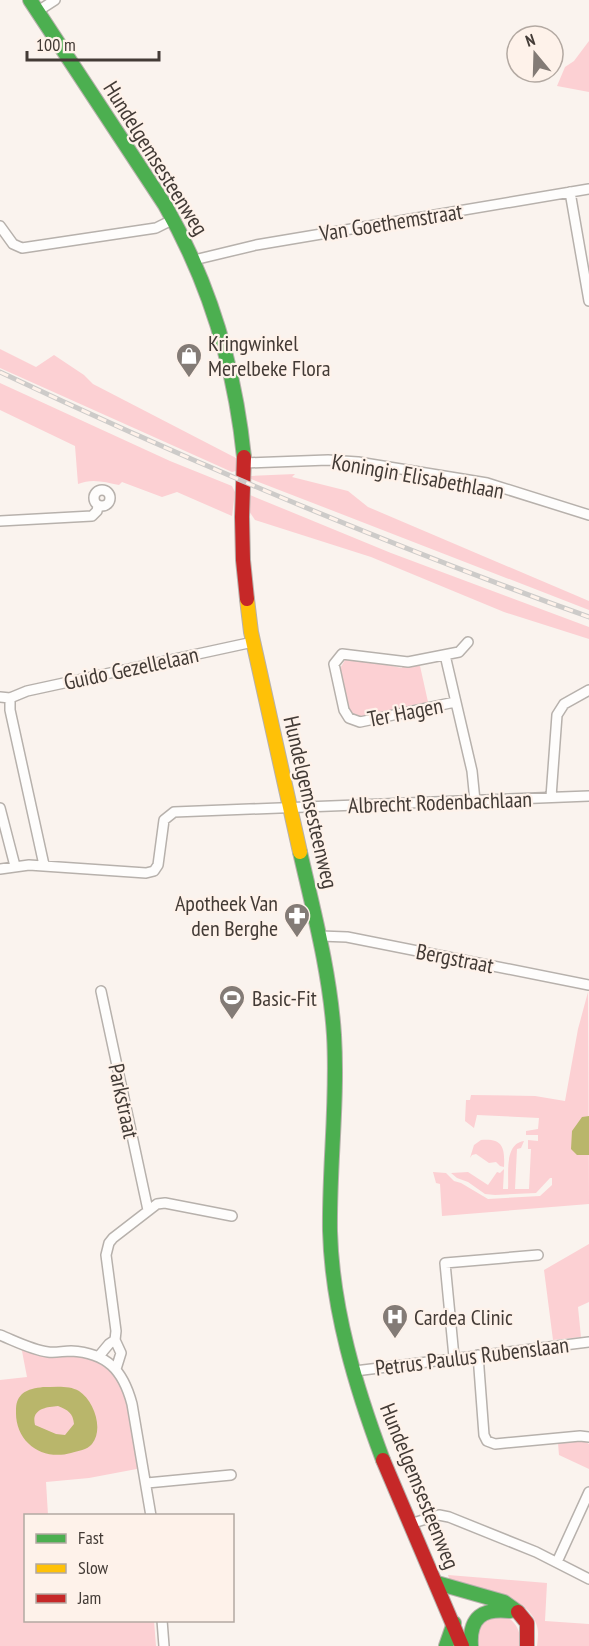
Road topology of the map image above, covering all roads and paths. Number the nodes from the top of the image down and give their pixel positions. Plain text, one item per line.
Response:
1 (55, 0) edge
2 (34, 6) edge
3 (589, 189) edge
4 (570, 192) junction
5 (174, 219) junction
6 (0, 226) edge
7 (194, 260) junction
8 (589, 301) edge
9 (244, 463) junction
10 (98, 506) dead end
11 (589, 515) edge
12 (0, 521) edge
13 (253, 642) junction
14 (468, 642) dead end
15 (445, 655) junction
16 (589, 690) edge
17 (5, 698) edge
18 (455, 702) junction
19 (589, 796) edge
20 (551, 797) junction
21 (475, 801) junction
22 (291, 806) junction
23 (0, 808) edge
24 (44, 865) junction
25 (15, 866) junction
26 (0, 869) edge
27 (320, 936) junction
28 (589, 985) edge
29 (101, 992) dead end
30 (147, 1210) junction
31 (232, 1216) dead end
32 (538, 1255) dead end
33 (0, 1335) edge
34 (116, 1341) junction
35 (589, 1342) edge
36 (478, 1355) junction
37 (99, 1356) junction
38 (454, 1357) junction
39 (116, 1369) junction
40 (355, 1371) junction
41 (589, 1437) edge
42 (231, 1475) dead end
43 (147, 1483) junction
44 (589, 1492) edge
45 (151, 1514) edge
46 (410, 1524) junction
47 (557, 1562) junction
48 (589, 1579) edge
49 (437, 1583) junction
50 (518, 1612) junction
51 (162, 1622) edge
52 (454, 1623) junction
53 (164, 1646) edge
54 (446, 1646) edge
55 (462, 1646) edge
56 (471, 1646) edge
57 (527, 1646) edge

1 - 2 street
2 - 5 main road, Hundelgemsesteenweg
3 - 4 street, Van Goethemstraat
4 - 7 street, Van Goethemstraat
4 - 8 street
5 - 6 street
5 - 7 main road, Hundelgemsesteenweg
7 - 9 main road, Hundelgemsesteenweg
9 - 11 street, Koningin Elisabethlaan
9 - 13 main road, Hundelgemsesteenweg
10 - 12 street
13 - 17 street, Guido Gezellelaan
13 - 22 main road, Hundelgemsesteenweg
14 - 15 street, Ter Hagen
15 - 18 street, Ter Hagen
15 - 18 street, Ter Hagen
16 - 20 street
17 - 24 street, Guido Gezellelaan
18 - 21 street, Ter Hagen
19 - 20 street, Albrecht Rodenbachlaan
20 - 21 street, Albrecht Rodenbachlaan
21 - 22 street, Albrecht Rodenbachlaan
22 - 24 street, Albrecht Rodenbachlaan
22 - 27 main road, Hundelgemsesteenweg
23 - 25 street
24 - 25 street, Albrecht Rodenbachlaan
25 - 26 street, Albrecht Rodenbachlaan
27 - 28 street, Bergstraat
27 - 40 main road, Hundelgemsesteenweg
29 - 30 street, Parkstraat
30 - 31 street
30 - 34 street
32 - 38 street
33 - 37 street
34 - 37 street
34 - 39 street
35 - 36 street, Petrus Paulus Rubenslaan
36 - 38 street, Petrus Paulus Rubenslaan
36 - 41 street
37 - 39 street
38 - 40 street, Petrus Paulus Rubenslaan
39 - 43 street
40 - 46 main road, Hundelgemsesteenweg
42 - 43 street
43 - 45 street
44 - 47 street
46 - 47 street
46 - 49 main road, Hundelgemsesteenweg
47 - 48 street
49 - 50 main road
49 - 52 main road, Hundelgemsesteenweg
50 - 56 main road
50 - 57 main road
51 - 53 street
52 - 54 main road
52 - 55 main road, Hundelgemsesteenweg

